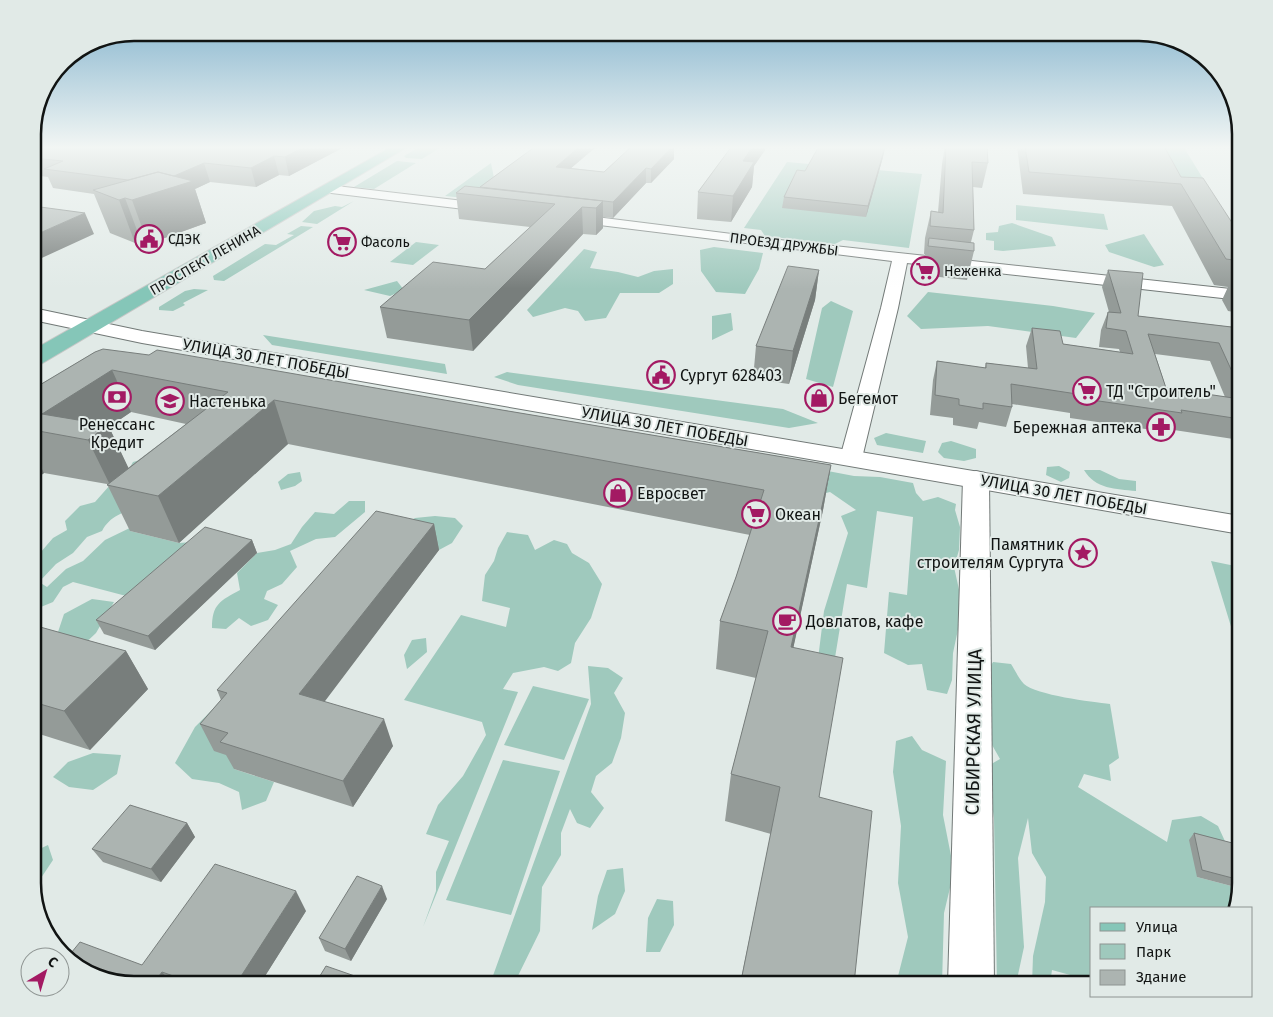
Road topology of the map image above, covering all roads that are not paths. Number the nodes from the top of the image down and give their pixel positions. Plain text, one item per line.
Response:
1 (320, 193) edge
2 (366, 193) edge
3 (506, 210) edge
4 (554, 216) edge
5 (900, 257) junction
6 (1232, 294) edge
7 (41, 316) edge
8 (90, 326) junction
9 (41, 354) edge
10 (851, 458) junction
11 (976, 479) junction
12 (1232, 524) edge
13 (971, 976) edge

1 - 8 main road, ПРОСПЕКТ ЛЕНИНА
2 - 3 street
4 - 5 street, ПРОЕЗД ДРУЖБЫ
5 - 6 street, ПРОЕЗД ДРУЖБЫ
5 - 10 street
7 - 8 main road, УЛИЦА 30 ЛЕТ ПОБЕДЫ
8 - 9 main road, ПРОСПЕКТ ЛЕНИНА
8 - 10 main road, УЛИЦА 30 ЛЕТ ПОБЕДЫ
10 - 11 main road, УЛИЦА 30 ЛЕТ ПОБЕДЫ
11 - 12 main road, УЛИЦА 30 ЛЕТ ПОБЕДЫ
11 - 13 main road, СИБИРСКАЯ УЛИЦА

